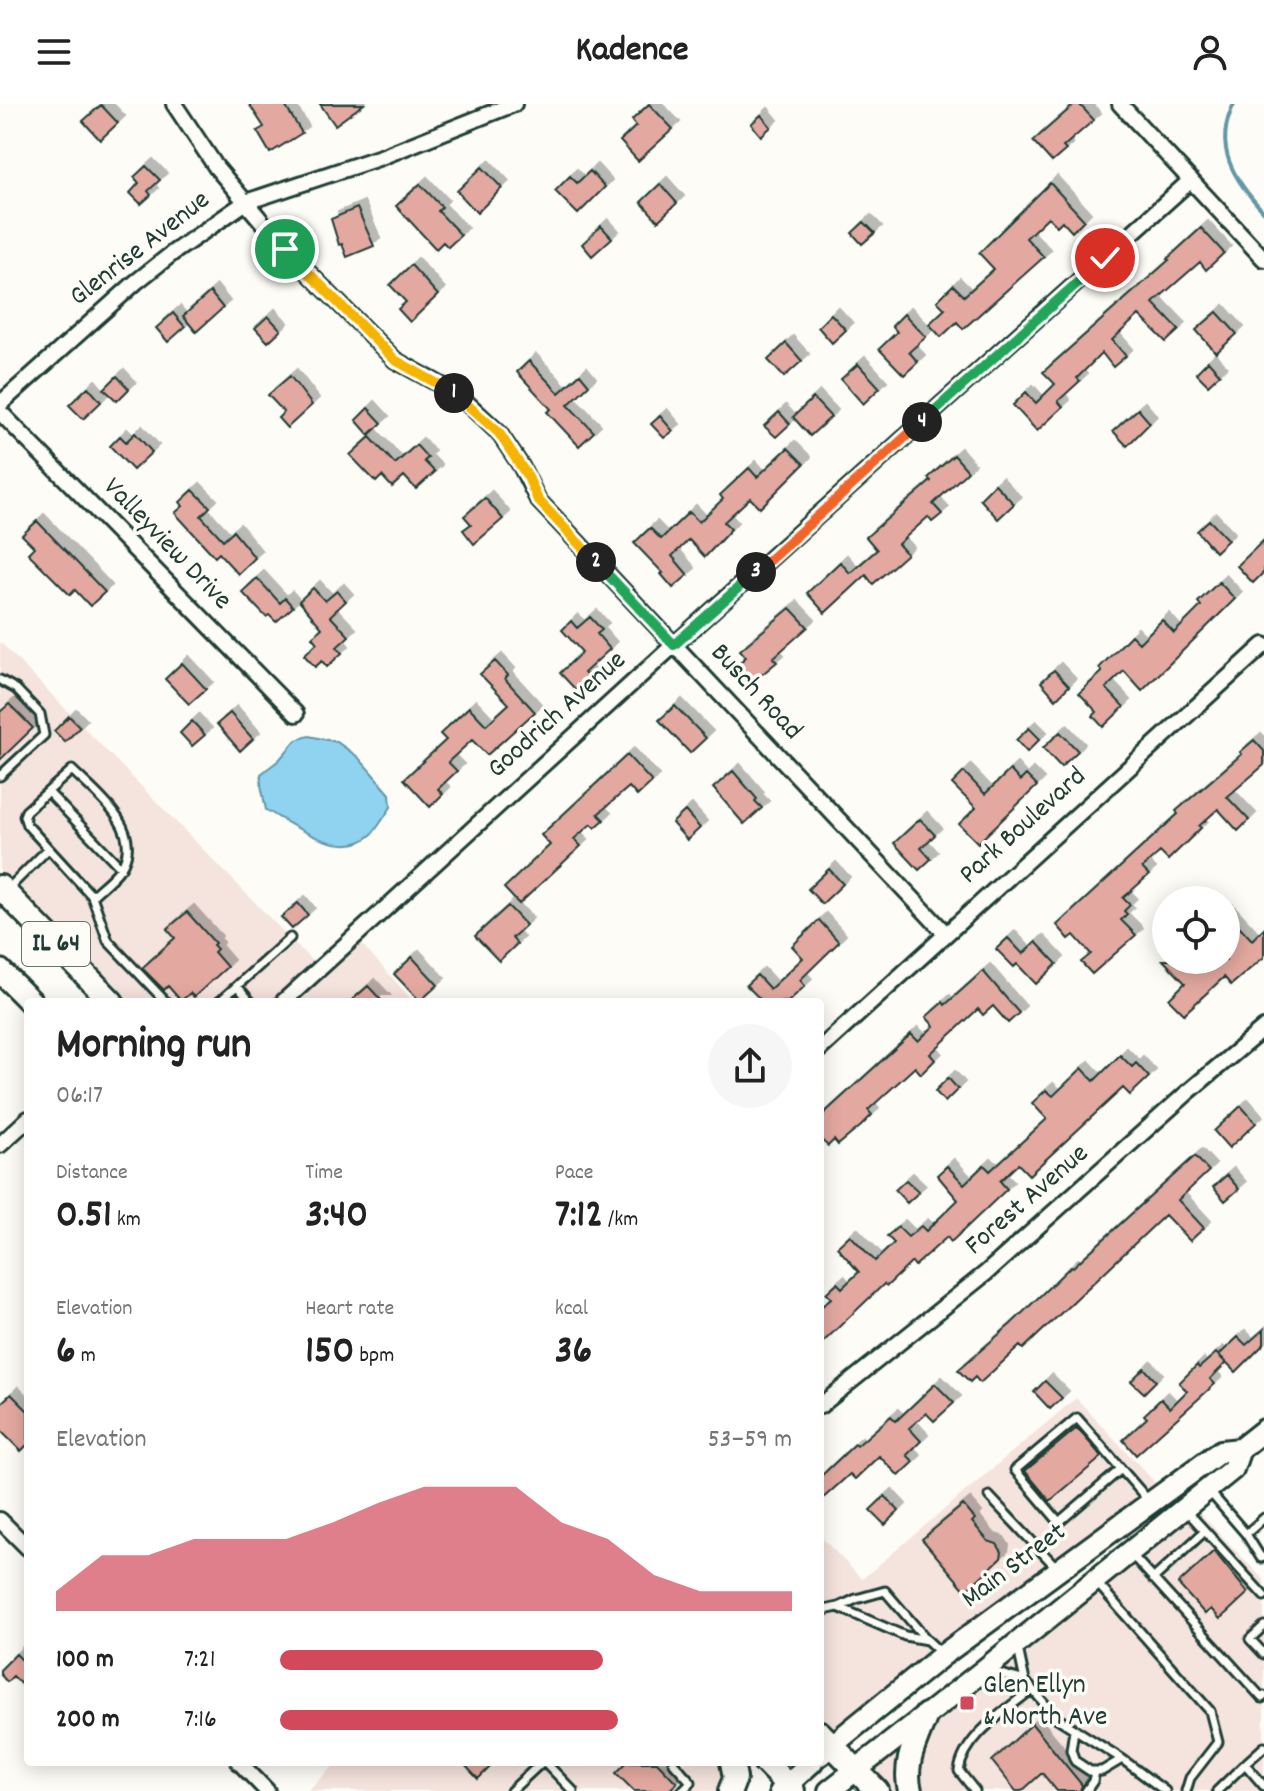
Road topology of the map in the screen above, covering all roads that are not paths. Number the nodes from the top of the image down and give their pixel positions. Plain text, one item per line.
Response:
1 (174, 104) edge
2 (514, 104) edge
3 (1120, 104) edge
4 (1191, 180) junction
5 (246, 202) junction
6 (1264, 259) edge
7 (0, 404) edge
8 (0, 412) edge
9 (674, 645) junction
10 (1264, 645) edge
11 (0, 680) edge
12 (296, 714) dead end
13 (0, 776) edge
14 (48, 792) junction
15 (48, 849) junction
16 (121, 868) junction
17 (2, 890) edge
18 (92, 896) junction
19 (946, 934) junction
20 (290, 938) dead end
21 (0, 971) edge
22 (237, 986) junction
23 (27, 998) edge
24 (108, 998) edge
25 (162, 998) edge
26 (224, 998) edge
27 (248, 998) edge
28 (287, 998) edge
29 (1264, 1028) edge
30 (824, 1045) edge
31 (24, 1123) edge
32 (0, 1145) edge
33 (824, 1403) edge
34 (1264, 1430) edge
35 (1240, 1449) junction
36 (1121, 1469) junction
37 (1207, 1490) junction
38 (989, 1496) dead end
39 (1150, 1502) junction
40 (1184, 1508) junction
41 (1264, 1518) edge
42 (0, 1520) edge
43 (1205, 1531) junction
44 (1246, 1534) junction
45 (24, 1544) edge
46 (1129, 1553) junction
47 (1264, 1557) edge
48 (1059, 1570) junction
49 (1153, 1579) junction
50 (1095, 1581) junction
51 (1264, 1596) edge
52 (838, 1607) junction
53 (824, 1610) edge
54 (1264, 1626) edge
55 (927, 1640) junction
56 (1017, 1644) junction
57 (1264, 1654) edge
58 (943, 1655) junction
59 (979, 1674) junction
60 (1025, 1681) junction
61 (1032, 1689) junction
62 (1264, 1696) edge
63 (926, 1715) junction
64 (1074, 1730) junction
65 (824, 1744) edge
66 (1264, 1747) edge
67 (1122, 1759) junction
68 (1245, 1764) junction
69 (243, 1766) edge
70 (539, 1766) edge
71 (548, 1766) edge
72 (677, 1766) edge
73 (733, 1766) edge
74 (768, 1766) edge
75 (808, 1766) edge
76 (856, 1769) junction
77 (1095, 1772) junction
78 (1264, 1786) edge
79 (787, 1789) edge
80 (267, 1791) edge
81 (511, 1791) edge
82 (573, 1791) edge
83 (682, 1791) edge
84 (730, 1791) edge
85 (829, 1791) edge
86 (877, 1791) edge
87 (910, 1791) edge
88 (975, 1791) edge
89 (1086, 1791) edge
90 (1165, 1791) edge
91 (1186, 1791) edge
92 (1217, 1791) edge

1 - 5 street, Busch Road
2 - 5 street, Glenrise Avenue
3 - 4 street
4 - 6 street
4 - 9 street, Goodrich Avenue
5 - 7 street, Glenrise Avenue
5 - 9 street, Busch Road
8 - 12 street, Valleyview Drive
9 - 19 street, Busch Road
9 - 28 street, Goodrich Avenue
10 - 19 street, Park Boulevard
11 - 13 lane
14 - 15 lane
14 - 16 lane
14 - 16 lane
15 - 17 lane
15 - 18 lane
16 - 18 lane
17 - 24 main road, IL 64
18 - 25 lane
19 - 30 street, Park Boulevard
20 - 22 lane
21 - 23 main road, IL 64
22 - 26 lane
22 - 27 lane
29 - 33 street, Forest Avenue
31 - 32 street
34 - 35 street, Main Street
35 - 37 street, Main Street
35 - 39 street, Main Street
36 - 36 lane
36 - 39 lane
37 - 40 street, Main Street
37 - 44 lane
38 - 48 lane
39 - 48 street, Main Street
40 - 43 lane
40 - 46 street, Main Street
41 - 44 lane
42 - 45 street
43 - 49 lane
43 - 51 lane
44 - 47 lane
46 - 49 lane
46 - 50 street, Main Street
48 - 58 street, Main Street
49 - 62 lane
50 - 56 street, Main Street
50 - 91 lane
52 - 53 lane
52 - 55 lane
52 - 55 lane
54 - 57 lane
55 - 58 lane
56 - 59 street, Main Street
56 - 60 lane
58 - 65 street, Main Street
59 - 60 lane
59 - 63 street, Main Street
60 - 61 lane
61 - 64 lane
61 - 88 lane
63 - 76 street, Main Street
63 - 87 main road
64 - 67 lane
64 - 77 lane
65 - 76 main road
66 - 68 lane
67 - 77 lane
67 - 90 lane
68 - 78 lane
68 - 92 lane
69 - 80 street
70 - 81 lane
71 - 82 lane
72 - 83 lane
73 - 84 main road
74 - 79 main road
75 - 79 street
76 - 85 street, Main Street
76 - 86 main road
77 - 89 lane

